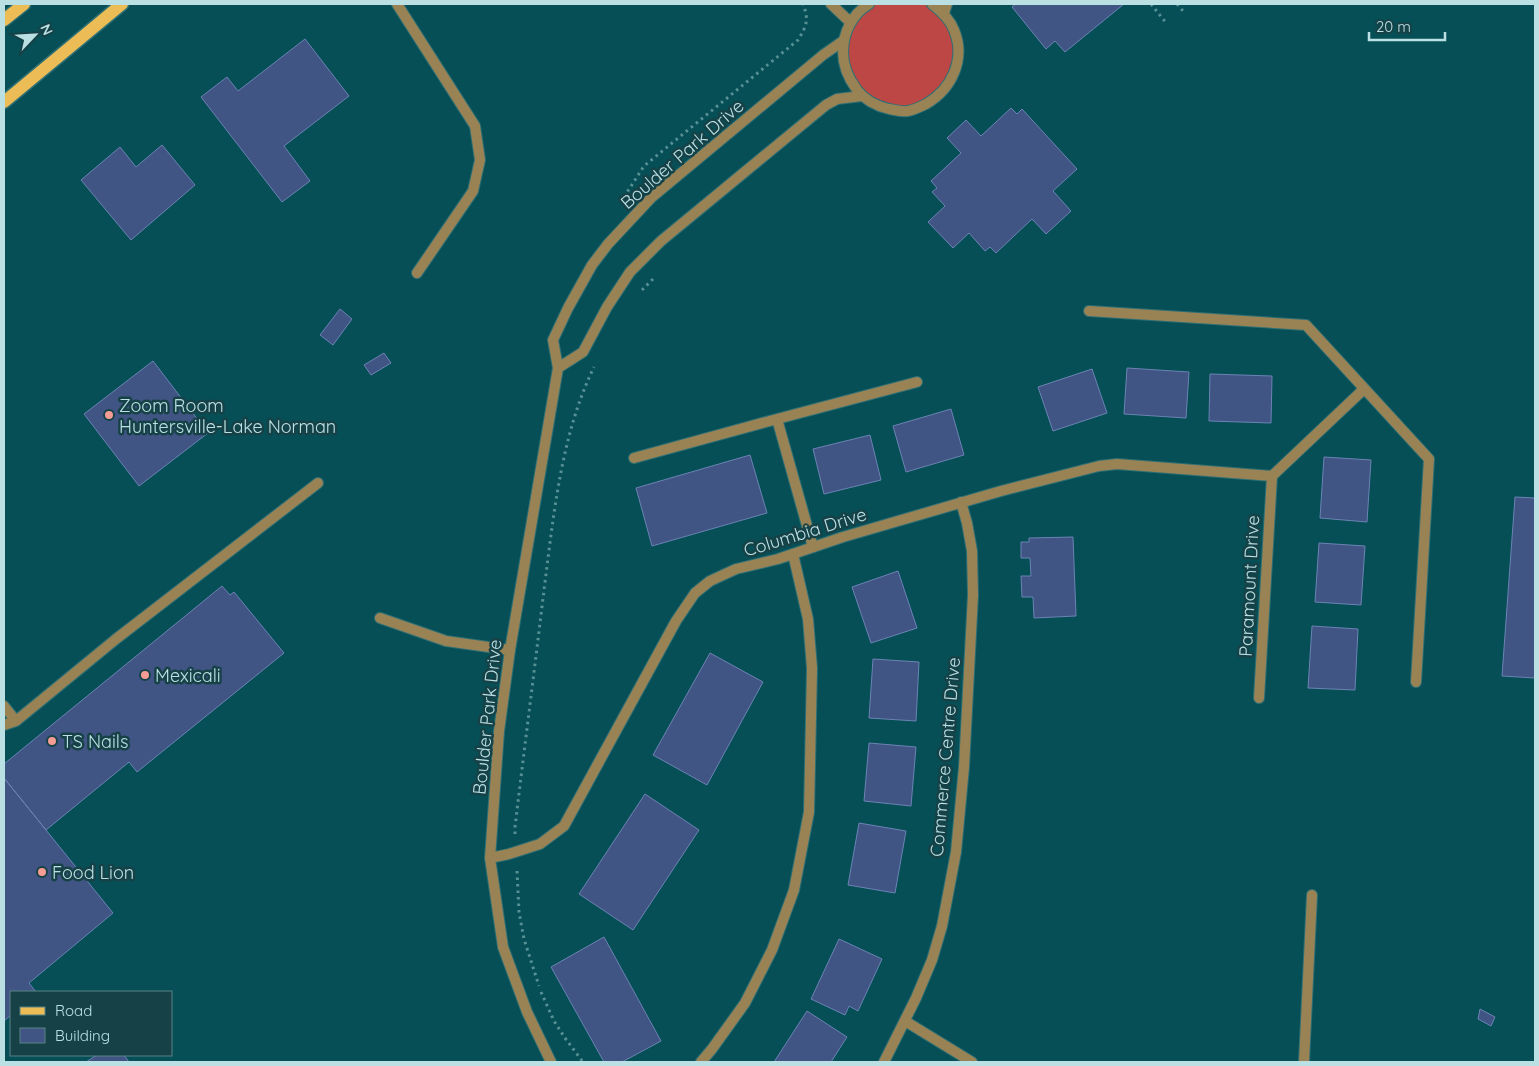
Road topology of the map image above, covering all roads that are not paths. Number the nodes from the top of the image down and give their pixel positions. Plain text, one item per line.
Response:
1 (24, 4) edge
2 (122, 4) edge
3 (397, 4) edge
4 (831, 4) edge
5 (869, 4) edge
6 (932, 4) edge
7 (946, 8) edge
8 (4, 20) edge
9 (850, 22) junction
10 (843, 41) junction
11 (862, 96) junction
12 (4, 102) edge
13 (417, 273) dead end
14 (1089, 311) dead end
15 (558, 368) junction
16 (917, 382) dead end
17 (1364, 389) junction
18 (777, 419) junction
19 (634, 458) dead end
20 (1272, 476) junction
21 (318, 482) dead end
22 (961, 502) junction
23 (812, 548) junction
24 (793, 554) junction
25 (380, 618) dead end
26 (510, 650) junction
27 (1416, 682) dead end
28 (1259, 698) dead end
29 (4, 706) edge
30 (16, 721) junction
31 (4, 725) edge
32 (490, 858) junction
33 (1312, 895) dead end
34 (905, 1021) junction
35 (551, 1062) edge
36 (701, 1062) edge
37 (884, 1062) edge
38 (972, 1062) edge
39 (1304, 1062) edge

1 - 8 main road
2 - 12 main road
3 - 13 street
4 - 9 street
5 - 9 street
6 - 7 street
7 - 11 street
9 - 10 street
10 - 11 street
10 - 15 street, Boulder Park Drive
11 - 15 street
14 - 17 street
15 - 26 street, Boulder Park Drive
16 - 18 street
17 - 20 street
17 - 27 street
18 - 19 street
18 - 23 street
20 - 22 street, Columbia Drive
20 - 28 street, Paramount Drive
21 - 30 street
22 - 23 street, Columbia Drive
22 - 34 street, Commerce Centre Drive
23 - 24 street, Columbia Drive
24 - 32 street, Columbia Drive
24 - 36 street
25 - 26 street
26 - 32 street, Boulder Park Drive
29 - 30 street
30 - 31 street
32 - 35 street, Boulder Park Drive
33 - 39 street
34 - 37 street, Commerce Centre Drive
34 - 38 street

